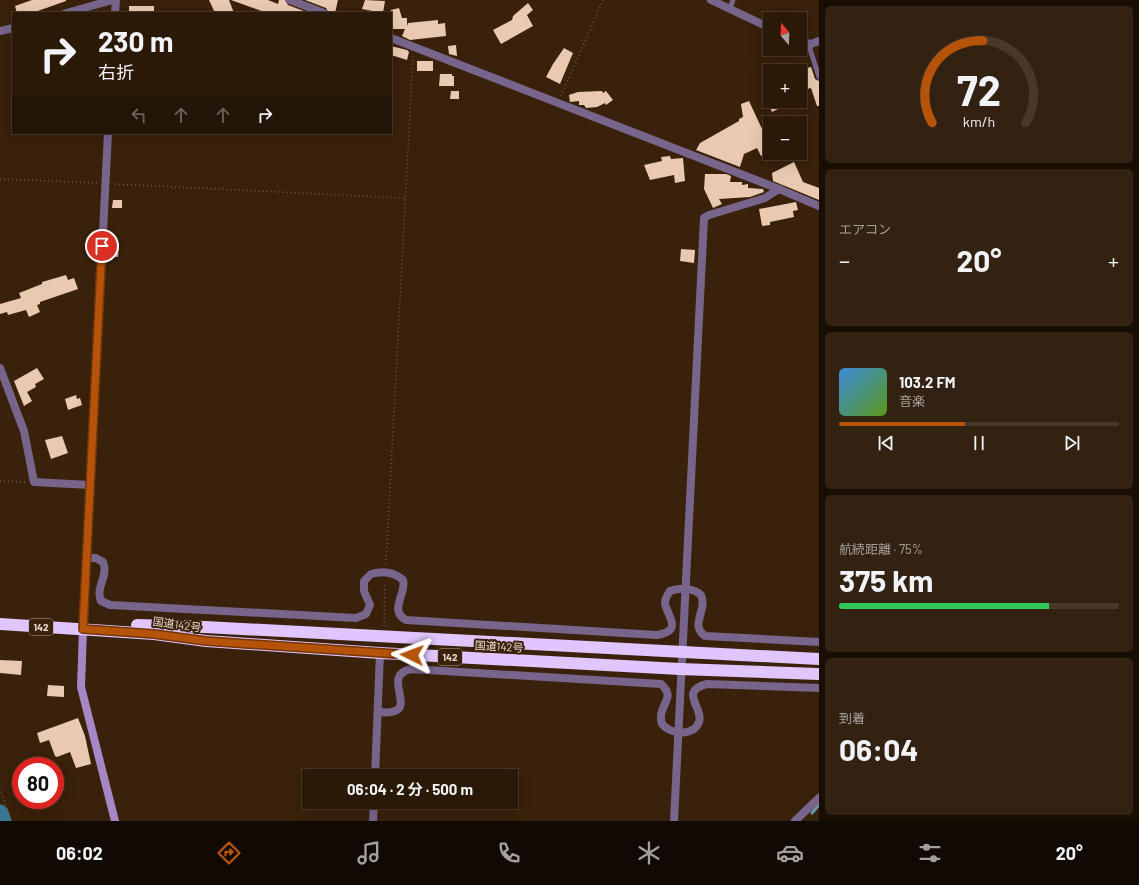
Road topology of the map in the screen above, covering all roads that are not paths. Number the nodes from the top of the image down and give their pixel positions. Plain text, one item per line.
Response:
1 (115, 0) edge
2 (293, 0) edge
3 (711, 0) edge
4 (733, 0) edge
5 (730, 8) junction
6 (70, 12) edge
7 (115, 12) edge
8 (322, 12) edge
9 (763, 24) edge
10 (12, 28) edge
11 (0, 32) edge
12 (392, 38) edge
13 (819, 41) edge
14 (807, 43) edge
15 (811, 44) junction
16 (819, 77) edge
17 (108, 134) edge
18 (779, 189) junction
19 (819, 206) edge
20 (0, 368) edge
21 (90, 485) junction
22 (86, 558) junction
23 (685, 590) junction
24 (0, 624) edge
25 (83, 629) junction
26 (819, 642) edge
27 (380, 653) junction
28 (682, 653) junction
29 (819, 659) edge
30 (680, 669) junction
31 (819, 674) edge
32 (819, 688) edge
33 (379, 712) junction
34 (678, 732) junction
35 (375, 769) edge
36 (819, 798) edge
37 (373, 809) edge
38 (115, 821) edge
39 (372, 821) edge
40 (674, 821) edge
41 (795, 821) edge

1 - 6 street
1 - 7 street
2 - 8 street
3 - 5 street
4 - 5 lane
5 - 9 street
10 - 11 street
12 - 18 street
13 - 15 street
14 - 15 street
15 - 16 lane
17 - 21 street
18 - 19 street
18 - 23 street
20 - 21 street
21 - 22 street
22 - 23 street
22 - 25 street
23 - 26 street
23 - 28 street
24 - 25 highway, 国道142号 / 142
25 - 27 highway, 国道142号 / 142
25 - 28 highway, 国道142号 / 142
25 - 38 street
27 - 30 highway, 国道142号 / 142
27 - 33 street
28 - 29 highway, 国道142号 / 142
28 - 30 street
30 - 31 highway, 国道142号 / 142
30 - 34 street
32 - 34 street
33 - 34 street
33 - 35 street
34 - 40 street
36 - 41 street
37 - 39 street

